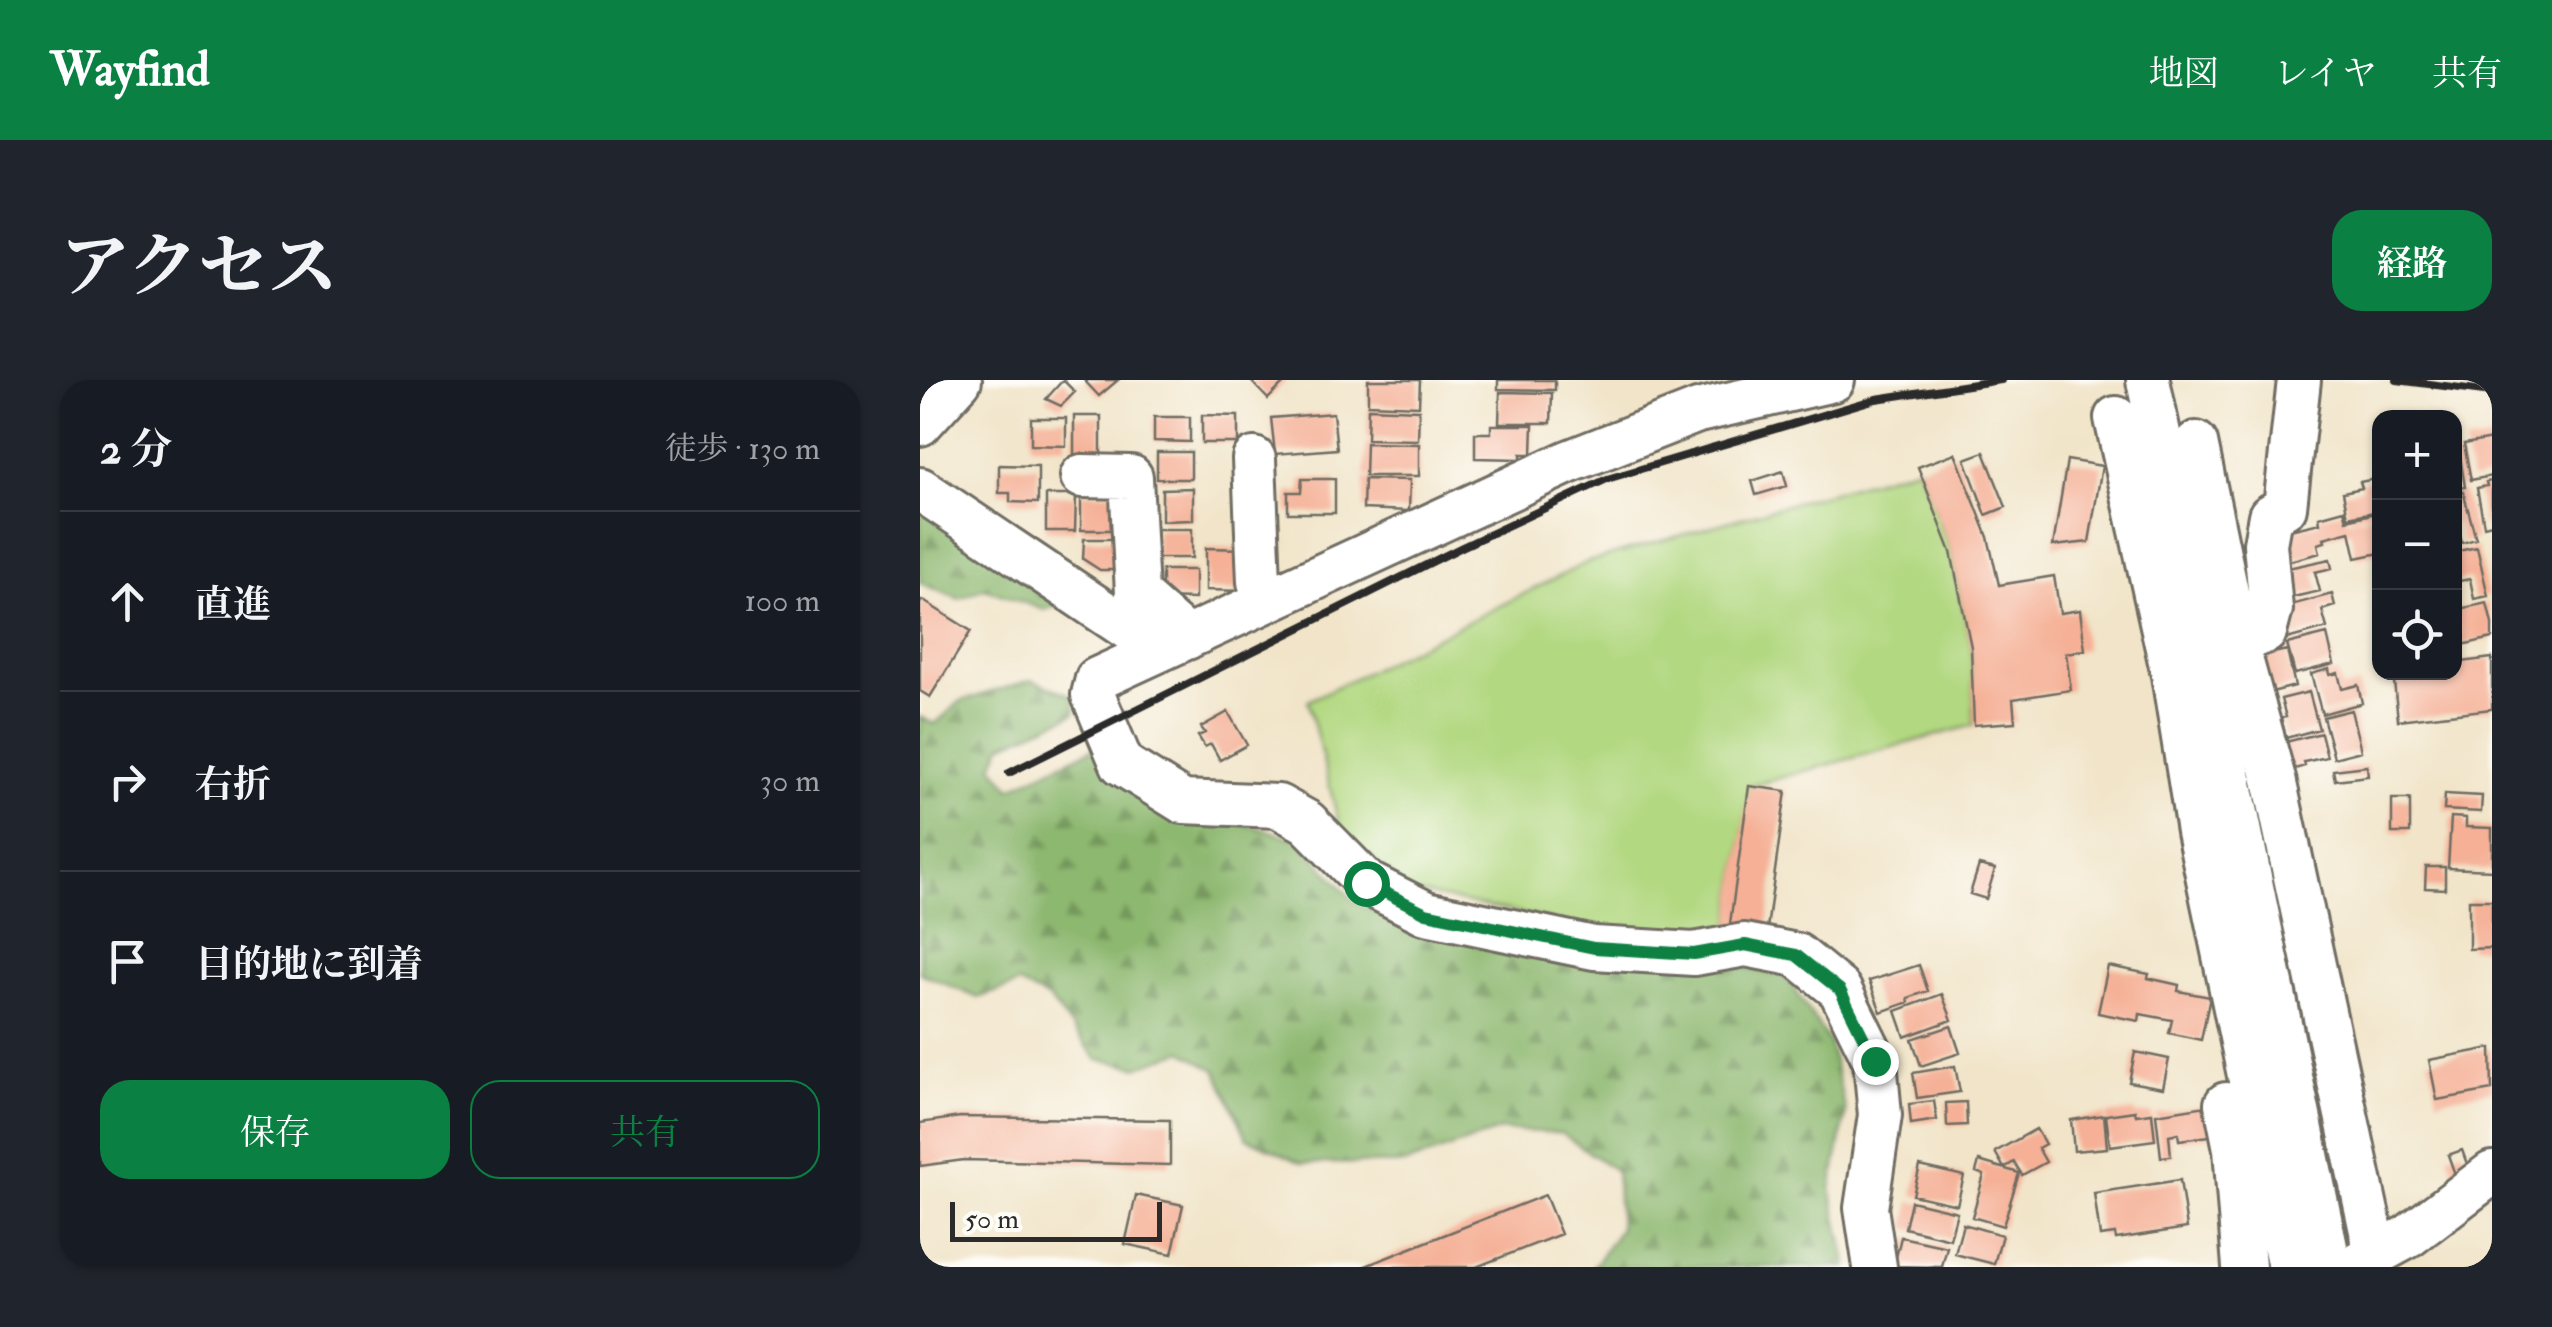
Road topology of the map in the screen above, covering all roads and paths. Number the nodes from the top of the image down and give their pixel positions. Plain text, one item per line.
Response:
1 (960, 380) edge
2 (2148, 380) edge
3 (2300, 380) edge
4 (1805, 383) edge
5 (2116, 418) dead end
6 (920, 424) edge
7 (2196, 443) dead end
8 (1254, 459) dead end
9 (1082, 476) dead end
10 (920, 489) edge
11 (1268, 600) junction
12 (2237, 642) junction
13 (1173, 644) junction
14 (2238, 1024) junction
15 (2492, 1173) edge
16 (2364, 1261) edge
17 (1875, 1267) edge
18 (2244, 1267) edge
19 (2289, 1267) edge
20 (2330, 1267) edge

1 - 6 street
2 - 20 street
3 - 12 street
4 - 11 street
5 - 14 street
7 - 12 street
8 - 11 street
9 - 13 street
10 - 13 street
11 - 13 street
12 - 16 street
13 - 17 street
14 - 18 street
14 - 19 street
15 - 16 street

